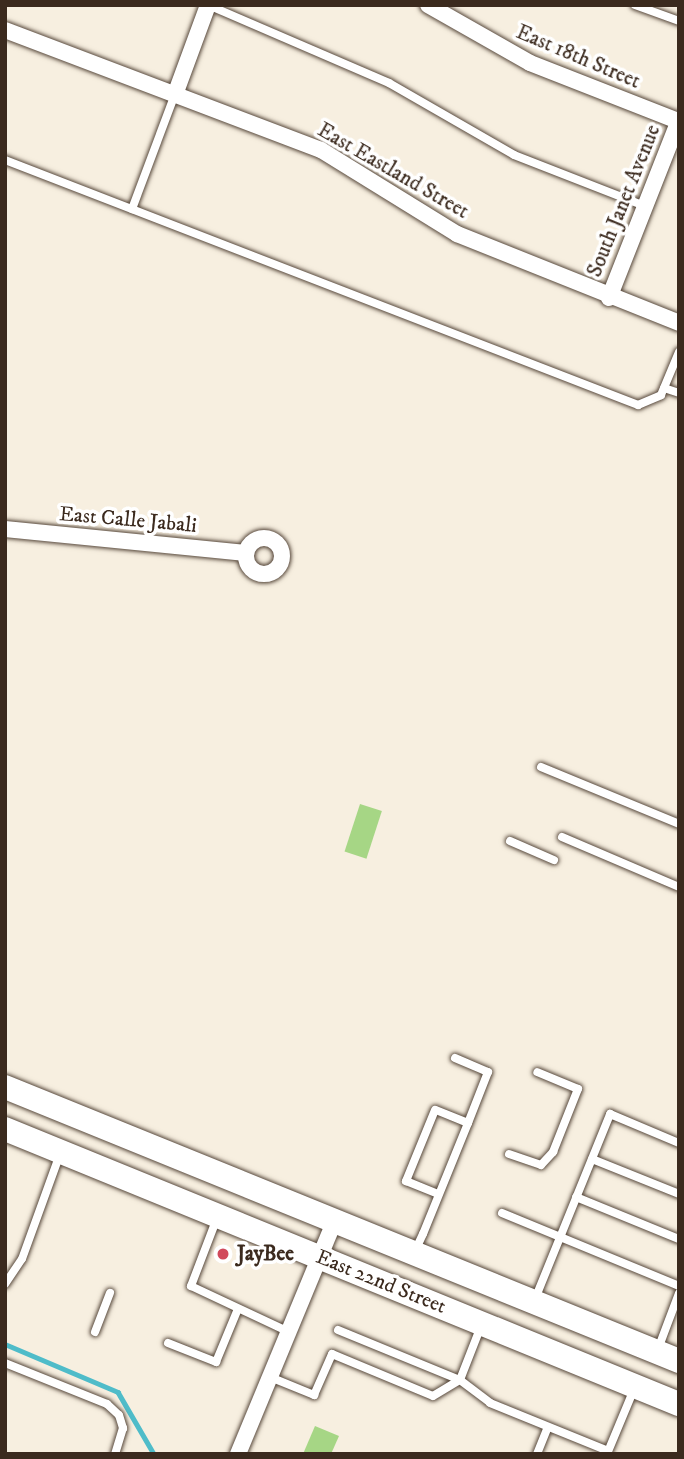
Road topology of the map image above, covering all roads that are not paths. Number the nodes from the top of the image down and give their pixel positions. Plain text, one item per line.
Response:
1 (208, 5) edge
2 (428, 5) edge
3 (635, 5) edge
4 (679, 21) edge
5 (5, 30) edge
6 (176, 92) junction
7 (679, 121) edge
8 (5, 160) edge
9 (645, 206) junction
10 (132, 209) junction
11 (609, 298) junction
12 (679, 323) edge
13 (679, 352) edge
14 (664, 388) junction
15 (679, 393) edge
16 (5, 529) edge
17 (246, 553) dead end
18 (541, 767) dead end
19 (679, 824) edge
20 (562, 837) dead end
21 (510, 841) dead end
22 (554, 860) dead end
23 (679, 887) edge
24 (455, 1058) dead end
25 (537, 1072) dead end
26 (5, 1087) edge
27 (468, 1122) junction
28 (5, 1129) edge
29 (679, 1143) edge
30 (61, 1151) junction
31 (509, 1154) dead end
32 (592, 1159) junction
33 (439, 1194) junction
34 (679, 1194) edge
35 (576, 1197) junction
36 (502, 1213) dead end
37 (218, 1216) junction
38 (334, 1222) junction
39 (560, 1236) junction
40 (679, 1239) edge
41 (414, 1254) junction
42 (320, 1257) junction
43 (5, 1284) edge
44 (679, 1286) edge
45 (110, 1293) dead end
46 (679, 1293) edge
47 (533, 1302) junction
48 (237, 1311) junction
49 (482, 1324) junction
50 (338, 1330) dead end
51 (95, 1332) dead end
52 (289, 1332) junction
53 (168, 1343) dead end
54 (668, 1357) edge
55 (5, 1363) edge
56 (270, 1377) junction
57 (460, 1380) junction
58 (635, 1386) junction
59 (679, 1404) edge
60 (548, 1427) junction
61 (607, 1452) edge
62 (115, 1454) edge
63 (237, 1454) edge
64 (537, 1454) edge

1 - 6 street
1 - 9 lane
2 - 7 street, East 18th Street
3 - 4 lane
5 - 6 street, East Eastland Street
6 - 10 lane
6 - 11 street, East Eastland Street
7 - 9 street, South Janet Avenue
8 - 10 lane
9 - 11 street, South Janet Avenue
10 - 14 lane
11 - 12 street, East Eastland Street
13 - 14 lane
14 - 15 lane
16 - 17 street, East Calle Jabali
18 - 19 lane
20 - 23 lane
21 - 22 lane
24 - 27 lane
25 - 31 lane
26 - 38 main road, East 22nd Street
27 - 33 lane
27 - 33 lane
28 - 30 main road, East 22nd Street
29 - 32 lane
30 - 37 main road, East 22nd Street
30 - 43 lane
32 - 34 lane
32 - 35 lane
33 - 41 lane
35 - 39 lane
35 - 40 lane
36 - 39 lane
37 - 42 main road, East 22nd Street
37 - 48 lane
38 - 41 main road, East 22nd Street
38 - 42 street
39 - 44 lane
39 - 47 lane
41 - 47 main road, East 22nd Street
42 - 49 main road, East 22nd Street
42 - 52 street
45 - 51 lane
46 - 54 lane
47 - 54 main road, East 22nd Street
48 - 52 lane
48 - 53 lane
49 - 57 lane
49 - 58 main road, East 22nd Street
50 - 57 lane
52 - 56 street
55 - 62 lane
56 - 57 lane
56 - 63 street
57 - 60 lane
58 - 59 main road, East 22nd Street
58 - 61 lane
60 - 61 lane
60 - 64 lane

